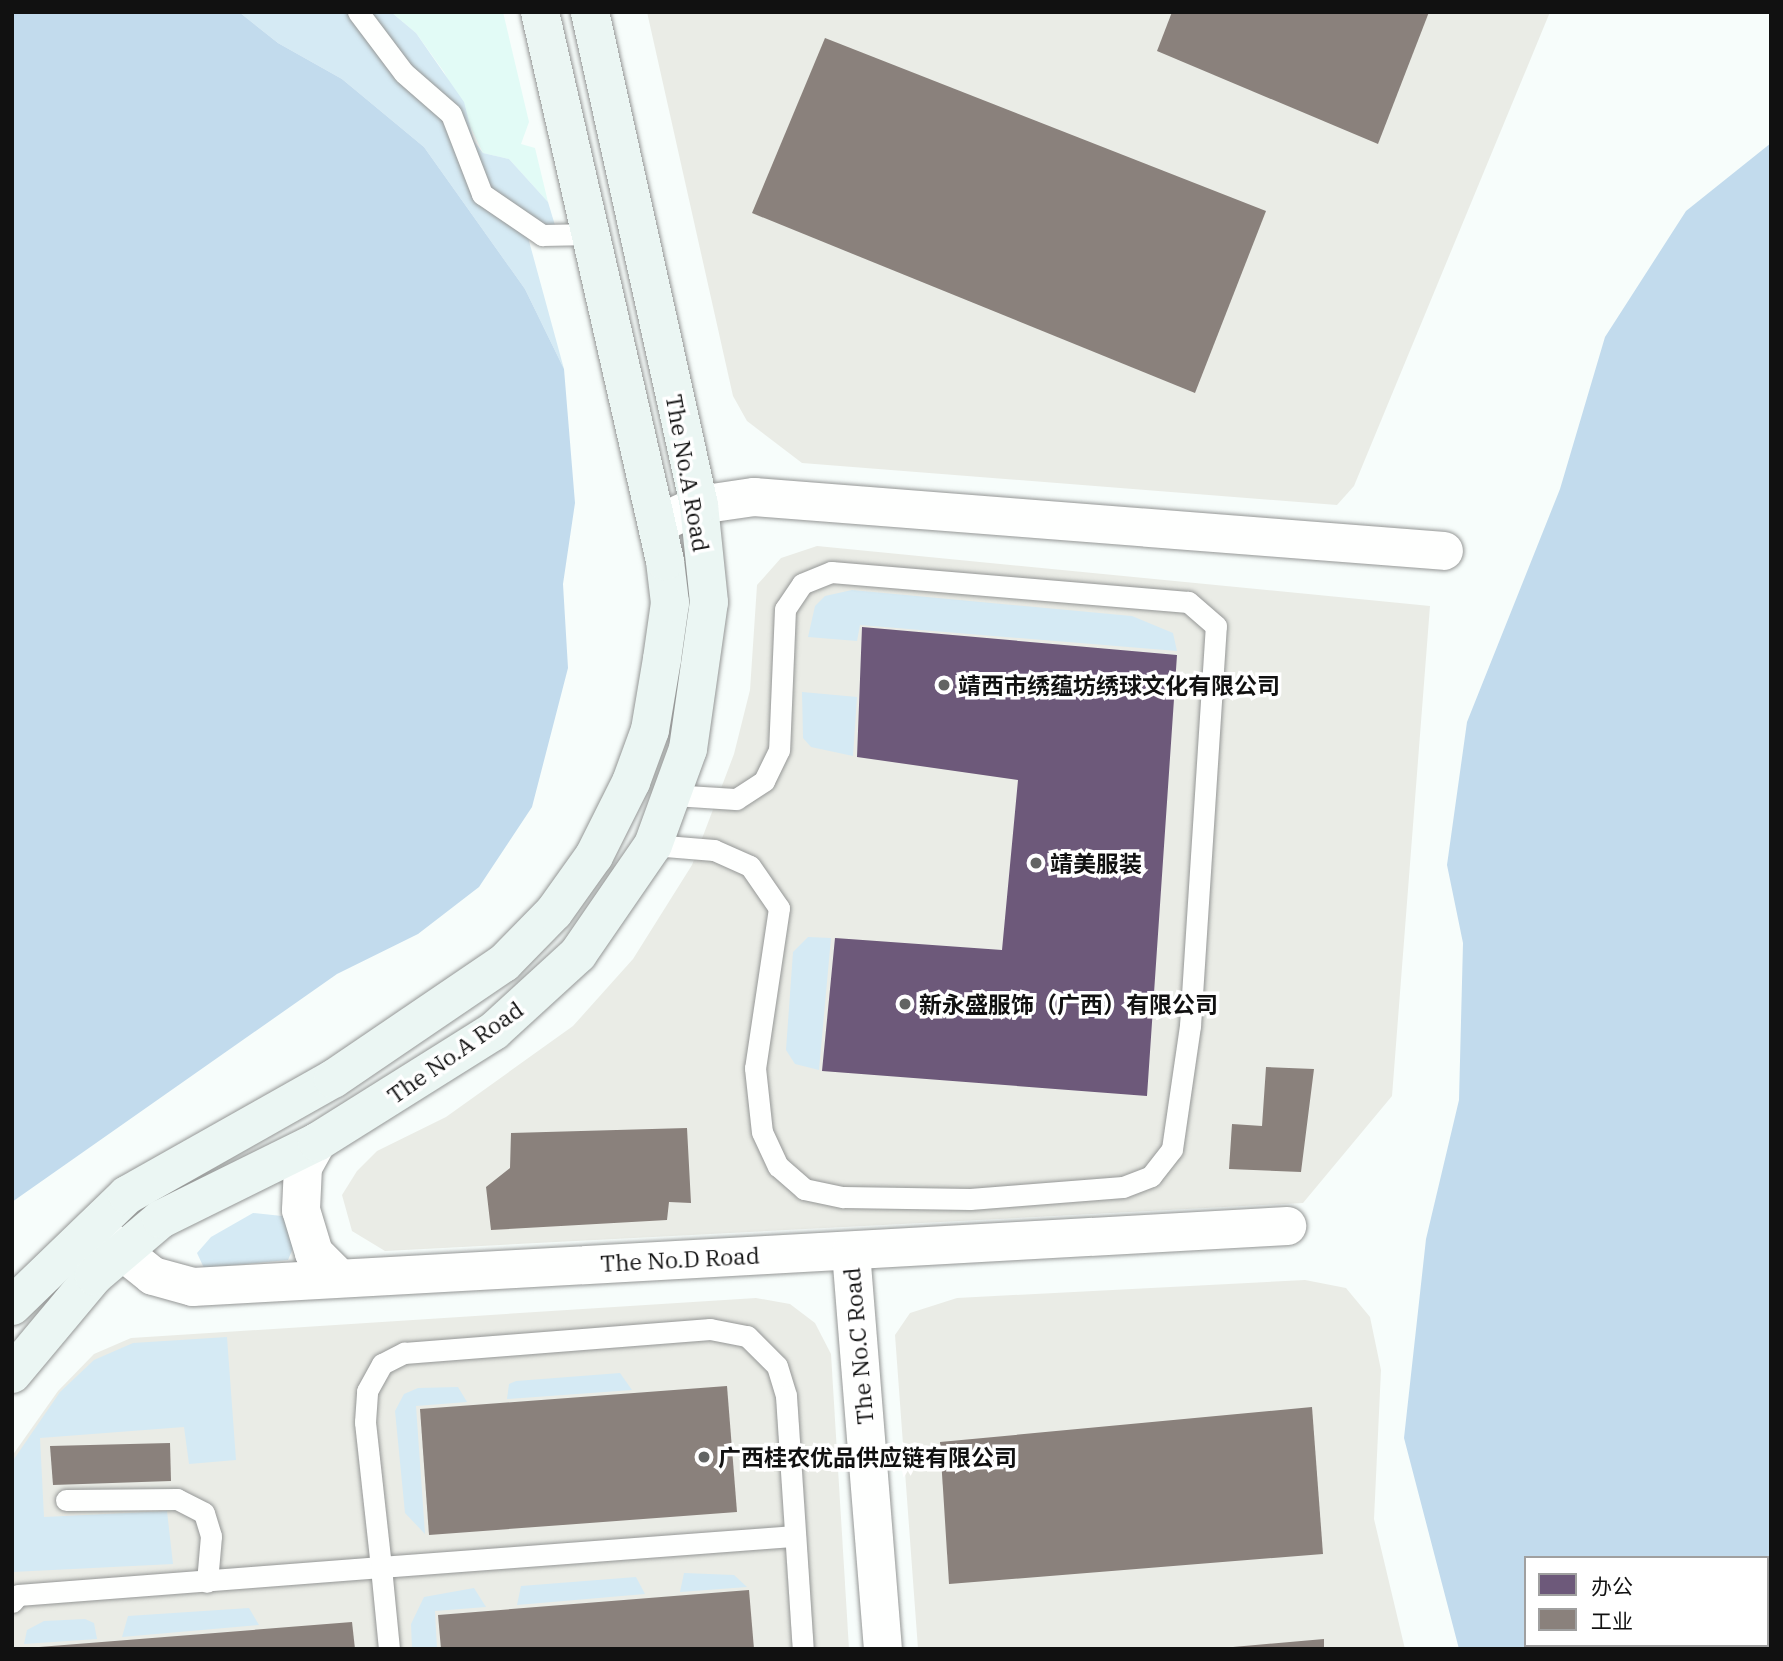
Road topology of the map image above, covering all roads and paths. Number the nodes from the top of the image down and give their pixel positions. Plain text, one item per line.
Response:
1 (358, 12) edge
2 (540, 12) edge
3 (590, 12) edge
4 (594, 234) junction
5 (699, 505) junction
6 (658, 524) junction
7 (1444, 551) dead end
8 (673, 795) junction
9 (653, 845) junction
10 (317, 1142) junction
11 (1287, 1226) dead end
12 (106, 1239) junction
13 (851, 1252) junction
14 (340, 1278) junction
15 (12, 1306) edge
16 (12, 1374) edge
17 (66, 1500) dead end
18 (795, 1536) junction
19 (381, 1567) junction
20 (206, 1583) junction
21 (12, 1602) edge
22 (389, 1649) edge
23 (803, 1649) edge
24 (883, 1649) edge

1 - 4 lane
2 - 4 street, The No.A Road
3 - 5 street, The No.A Road
4 - 6 street, The No.A Road
5 - 6 street
5 - 7 street
5 - 8 street, The No.A Road
6 - 12 street, The No.A Road
8 - 9 street, The No.A Road
8 - 9 lane
9 - 10 street, The No.A Road
10 - 12 street, The No.A Road
10 - 14 street
11 - 13 street, The No.D Road
12 - 14 street, The No.D Road
12 - 15 street, The No.A Road
12 - 16 street, The No.A Road
13 - 14 street, The No.D Road
13 - 24 street, The No.C Road
17 - 20 lane
18 - 19 lane
18 - 19 lane
18 - 23 lane
19 - 20 lane
19 - 22 lane
20 - 21 lane

